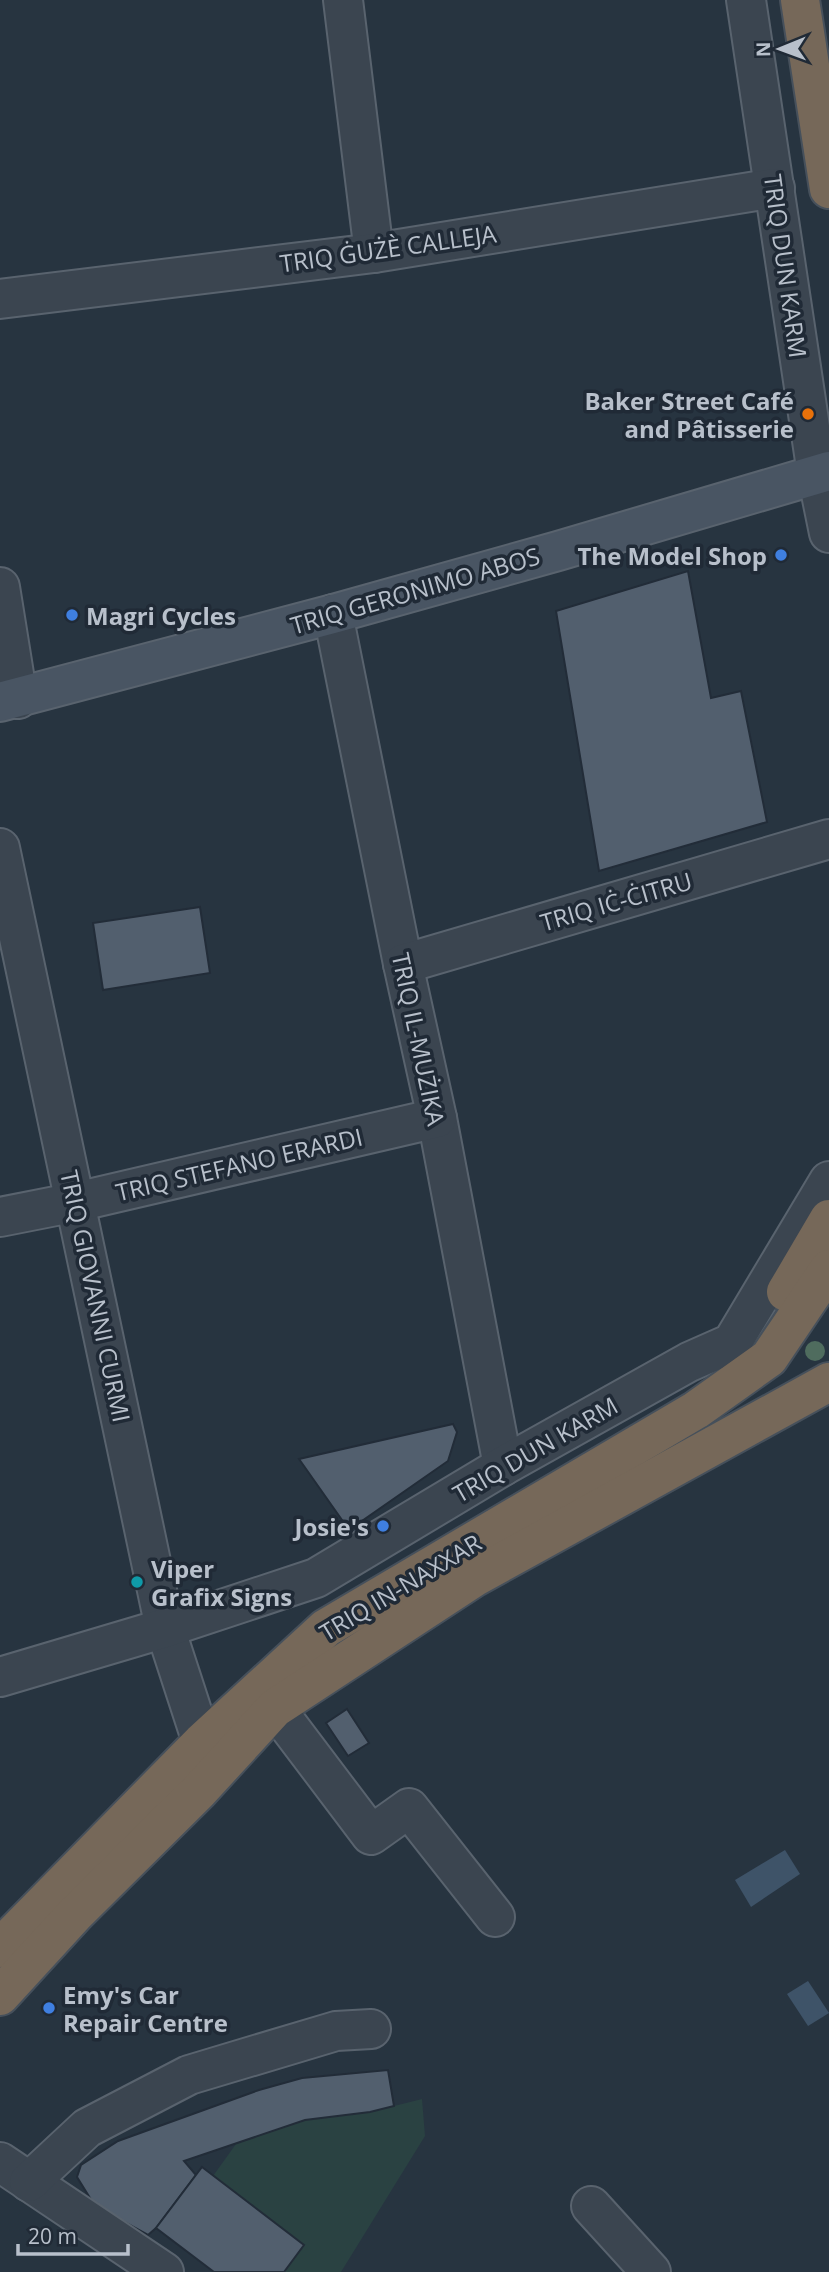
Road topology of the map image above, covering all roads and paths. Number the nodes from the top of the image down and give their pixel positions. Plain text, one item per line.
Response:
1 (343, 0) edge
2 (746, 0) edge
3 (800, 0) edge
4 (775, 188) junction
5 (829, 189) edge
6 (374, 253) junction
7 (0, 299) edge
8 (823, 473) edge
9 (829, 533) edge
10 (0, 587) edge
11 (333, 614) junction
12 (9, 701) edge
13 (829, 839) edge
14 (0, 848) edge
15 (403, 964) junction
16 (437, 1118) junction
17 (829, 1181) edge
18 (76, 1202) junction
19 (0, 1217) edge
20 (829, 1219) edge
21 (829, 1269) edge
22 (829, 1382) edge
23 (696, 1410) junction
24 (503, 1466) junction
25 (165, 1628) junction
26 (0, 1677) edge
27 (275, 1708) junction
28 (202, 1742) junction
29 (495, 1917) dead end
30 (0, 1948) edge
31 (0, 1996) edge
32 (371, 2029) dead end
33 (15, 2172) edge
34 (591, 2206) dead end
35 (164, 2272) edge
36 (651, 2272) edge

1 - 6 street
2 - 4 street, TRIQ DUN KARM
3 - 5 highway
4 - 6 street, TRIQ ĠUŻÈ CALLEJA
4 - 8 street, TRIQ DUN KARM
6 - 7 street, TRIQ ĠUŻÈ CALLEJA
8 - 9 street, TRIQ DUN KARM
8 - 11 street, TRIQ GERONIMO ABOS
10 - 12 street
11 - 12 street, TRIQ GERONIMO ABOS
11 - 15 street, TRIQ IL-MUŻIKA
13 - 15 street, TRIQ IĊ-ĊITRU
14 - 18 street, TRIQ GIOVANNI CURMI
15 - 16 street, TRIQ IL-MUŻIKA
16 - 18 street, TRIQ STEFANO ERARDI
16 - 24 street, TRIQ IL-MUŻIKA
17 - 24 street, TRIQ DUN KARM
18 - 19 street, TRIQ STEFANO ERARDI
18 - 25 street, TRIQ GIOVANNI CURMI
20 - 23 highway
21 - 23 highway, TRIQ IN-NAXXAR
22 - 27 highway, TRIQ IN-NAXXAR
23 - 28 highway, TRIQ IN-NAXXAR
24 - 25 street, TRIQ DUN KARM
25 - 26 street, TRIQ DUN KARM
25 - 28 street, TRIQ GIOVANNI CURMI
27 - 29 street
27 - 31 highway, TRIQ IN-NAXXAR
28 - 30 highway, TRIQ IN-NAXXAR
32 - 33 street
33 - 35 street
34 - 36 street

